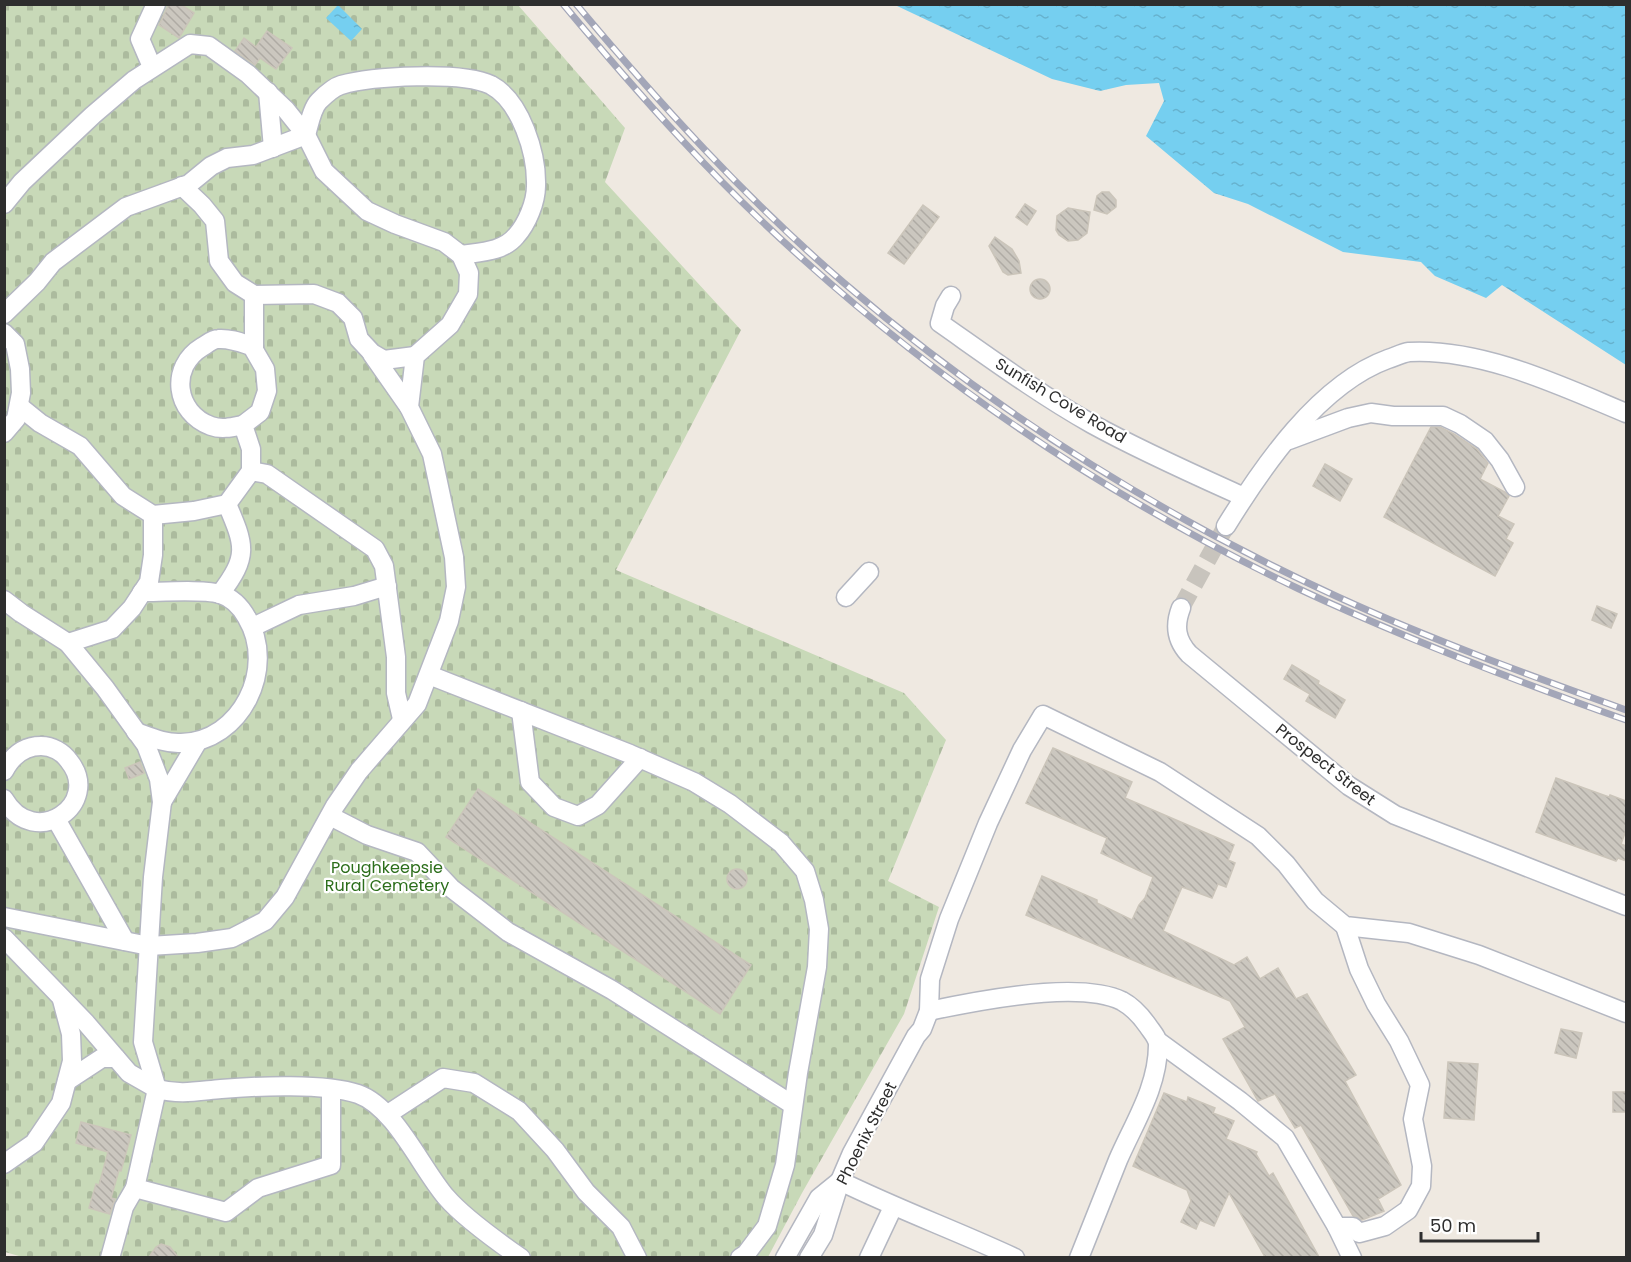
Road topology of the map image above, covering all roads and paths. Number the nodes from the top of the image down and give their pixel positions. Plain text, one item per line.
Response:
1 (156, 4) edge
2 (152, 67) junction
3 (268, 92) junction
4 (306, 135) junction
5 (273, 148) junction
6 (182, 186) junction
7 (4, 204) edge
8 (461, 255) junction
9 (254, 295) junction
10 (951, 296) dead end
11 (4, 314) edge
12 (4, 333) edge
13 (254, 347) junction
14 (372, 353) junction
15 (415, 356) junction
16 (19, 406) junction
17 (409, 407) junction
18 (1626, 413) edge
19 (243, 425) junction
20 (4, 433) edge
21 (1287, 441) junction
22 (251, 471) junction
23 (1515, 487) dead end
24 (1244, 497) junction
25 (227, 504) junction
26 (153, 516) junction
27 (1226, 526) tunnel mouth
28 (869, 572) dead end
29 (387, 586) junction
30 (142, 592) junction
31 (220, 594) junction
32 (846, 597) dead end
33 (4, 600) edge
34 (1181, 608) tunnel mouth
35 (13, 614) edge
36 (253, 627) junction
37 (68, 643) junction
38 (429, 675) junction
39 (521, 711) junction
40 (402, 719) junction
41 (136, 732) junction
42 (198, 741) junction
43 (640, 758) junction
44 (4, 771) edge
45 (4, 799) edge
46 (162, 802) junction
47 (330, 816) junction
48 (56, 819) junction
49 (1626, 903) edge
50 (4, 917) edge
51 (1345, 926) junction
52 (4, 938) edge
53 (125, 941) junction
54 (149, 946) junction
55 (62, 999) junction
56 (929, 1011) junction
57 (1626, 1013) edge
58 (1159, 1042) junction
59 (116, 1058) junction
60 (67, 1081) junction
61 (157, 1089) junction
62 (331, 1089) junction
63 (793, 1105) junction
64 (388, 1114) junction
65 (4, 1164) edge
66 (840, 1181) junction
67 (135, 1188) junction
68 (893, 1207) junction
69 (1337, 1227) junction
70 (110, 1257) edge
71 (521, 1257) edge
72 (637, 1257) edge
73 (740, 1257) edge
74 (785, 1257) edge
75 (809, 1257) edge
76 (869, 1257) edge
77 (1015, 1257) edge
78 (1079, 1257) edge
79 (1352, 1257) edge

1 - 2 street
2 - 3 street
2 - 7 street
3 - 4 street
3 - 5 street
4 - 5 street
4 - 8 street
4 - 8 street
5 - 6 street
6 - 9 street
6 - 11 street
8 - 15 street
9 - 13 street
9 - 14 street
10 - 24 street, Sunfish Cove Road
12 - 16 street
13 - 19 street
13 - 19 street
14 - 15 street
14 - 17 street
15 - 17 street
16 - 20 street
16 - 26 street
17 - 38 street
18 - 21 street
19 - 22 street
21 - 23 street
21 - 24 street
22 - 25 street
22 - 29 street
24 - 27 street
25 - 26 street
25 - 31 street
26 - 30 street
28 - 32 street
29 - 36 street
29 - 40 street
30 - 31 street
30 - 37 street
31 - 36 street
33 - 35 street
34 - 49 street, Prospect Street
35 - 37 street
36 - 42 street
37 - 41 street
38 - 39 street
38 - 40 street
39 - 43 street
39 - 43 street
40 - 47 street
41 - 42 street
41 - 46 street
42 - 46 street
43 - 63 street
44 - 48 street
45 - 48 street
46 - 54 street
47 - 54 street
47 - 63 street
48 - 53 street
50 - 53 street
51 - 56 street
51 - 57 street
51 - 69 street
52 - 55 street
53 - 54 street
54 - 61 street
55 - 59 street
55 - 60 street
56 - 58 street
56 - 66 street, Phoenix Street
58 - 69 street
58 - 78 street
59 - 60 street
59 - 61 street
60 - 65 street
61 - 62 street
61 - 67 street
62 - 64 street
62 - 67 street
63 - 73 street
64 - 71 street
64 - 72 street
66 - 68 street
66 - 74 street
66 - 75 street, Phoenix Street
67 - 70 street
68 - 76 street
68 - 77 street
69 - 79 street

